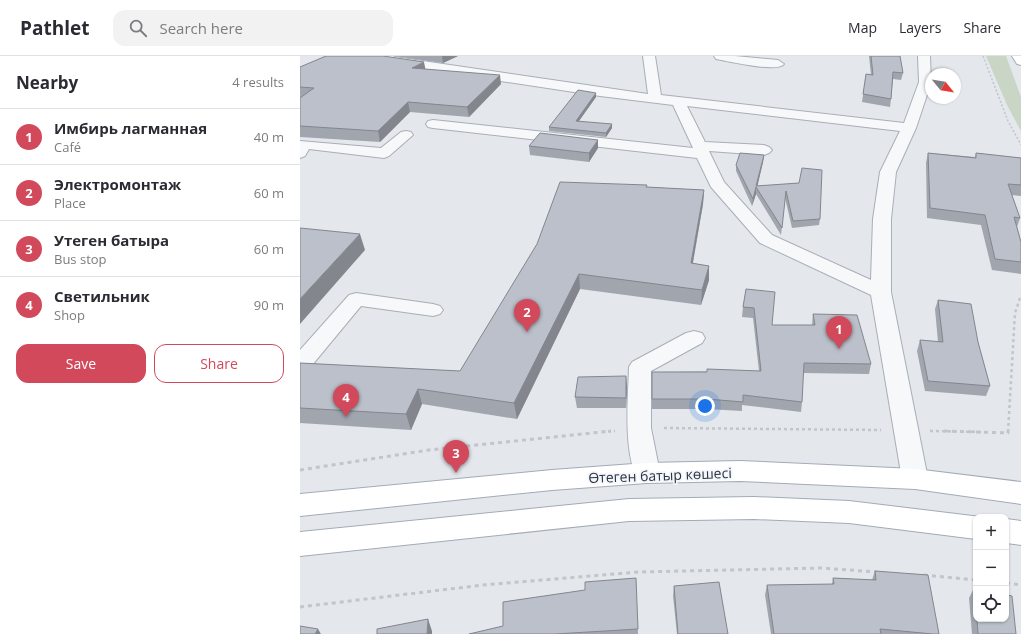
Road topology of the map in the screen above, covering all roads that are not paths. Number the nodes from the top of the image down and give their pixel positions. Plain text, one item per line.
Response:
1 (649, 56) edge
2 (720, 56) edge
3 (924, 56) edge
4 (1018, 56) edge
5 (379, 59) edge
6 (1021, 62) edge
7 (778, 64) dead end
8 (655, 98) junction
9 (678, 101) junction
10 (433, 124) dead end
11 (909, 128) junction
12 (406, 135) dead end
13 (701, 150) junction
14 (764, 150) dead end
15 (300, 153) edge
16 (881, 292) junction
17 (433, 310) dead end
18 (694, 338) dead end
19 (300, 365) edge
20 (647, 474) junction
21 (915, 479) junction
22 (1021, 493) edge
23 (300, 505) edge
24 (973, 527) edge
25 (1009, 531) edge
26 (1021, 533) edge
27 (300, 544) edge

1 - 8 street
2 - 7 street
3 - 11 street
4 - 6 main road
5 - 8 street
8 - 9 street
9 - 11 street
9 - 13 street
10 - 13 street
11 - 16 street
12 - 15 street
13 - 14 street
13 - 16 street
16 - 21 street
17 - 19 street
18 - 20 street
20 - 21 main road, Өтеген батыр көшесі
20 - 23 main road, Өтеген батыр көшесі
21 - 22 main road, Өтеген батыр көшесі
24 - 27 main road
25 - 26 main road

